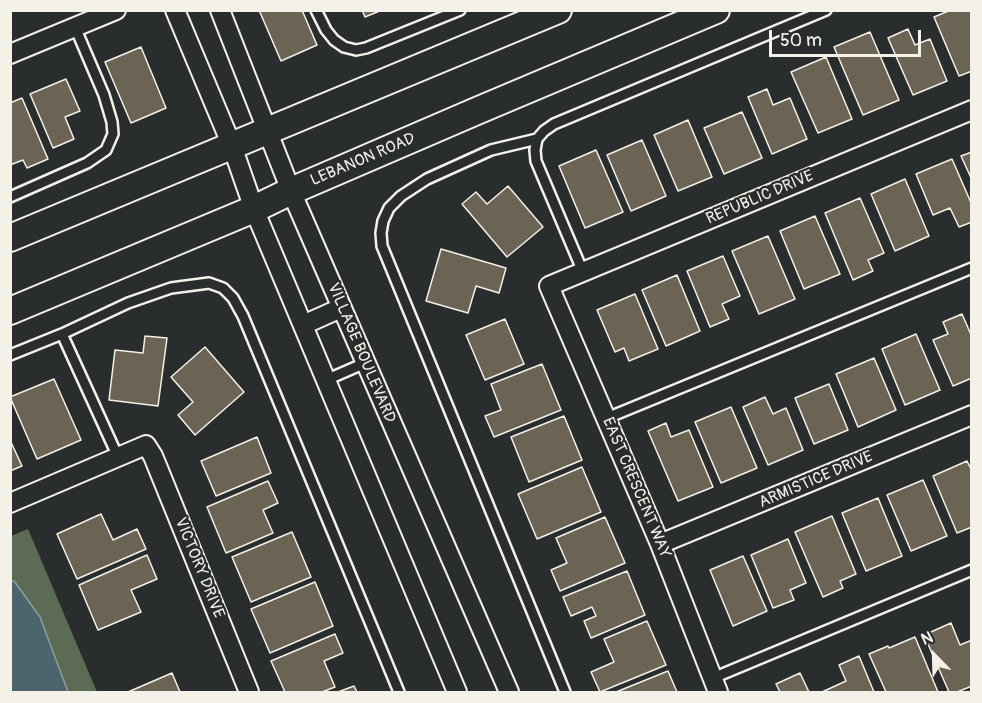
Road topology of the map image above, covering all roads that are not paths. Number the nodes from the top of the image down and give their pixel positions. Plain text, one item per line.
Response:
1 (116, 10) edge
2 (175, 10) edge
3 (220, 10) edge
4 (316, 10) edge
5 (460, 10) edge
6 (558, 10) edge
7 (716, 10) edge
8 (826, 10) edge
9 (75, 27) junction
10 (10, 54) edge
11 (972, 110) edge
12 (267, 132) junction
13 (537, 139) junction
14 (232, 146) junction
15 (291, 191) junction
16 (10, 197) edge
17 (254, 209) junction
18 (10, 238) edge
19 (972, 268) edge
20 (583, 272) junction
21 (549, 286) joint
22 (341, 308) junction
23 (10, 311) edge
24 (303, 325) junction
25 (62, 334) junction
26 (10, 355) edge
27 (365, 363) junction
28 (326, 380) junction
29 (972, 415) edge
30 (606, 417) junction
31 (118, 457) junction
32 (10, 503) edge
33 (660, 544) junction
34 (972, 570) edge
35 (716, 685) edge
36 (249, 693) edge
37 (399, 693) edge
38 (457, 693) edge
39 (509, 693) edge
40 (565, 693) edge

1 - 9 street
2 - 14 street
3 - 12 street, VILLAGE BOULEVARD
4 - 5 lane
6 - 12 main road
7 - 15 main road, LEBANON ROAD
8 - 13 lane
9 - 10 street
9 - 16 lane
11 - 20 street, REPUBLIC DRIVE
12 - 14 main road
12 - 15 street, VILLAGE BOULEVARD
13 - 20 lane
13 - 40 lane
14 - 17 street
14 - 18 main road
15 - 17 main road, LEBANON ROAD
15 - 22 street, VILLAGE BOULEVARD
17 - 23 main road, LEBANON ROAD
17 - 24 street
19 - 30 lane
20 - 21 street, REPUBLIC DRIVE
21 - 30 street, EAST CRESCENT WAY
22 - 24 street
22 - 27 street, VILLAGE BOULEVARD
24 - 28 street
25 - 26 lane
25 - 31 lane
25 - 37 lane
27 - 28 lane
27 - 39 street, VILLAGE BOULEVARD
28 - 38 street
29 - 33 street, ARMISTICE DRIVE
30 - 33 street, EAST CRESCENT WAY
31 - 32 street
31 - 36 street, VICTORY DRIVE
33 - 35 street, EAST CRESCENT WAY
34 - 35 lane

